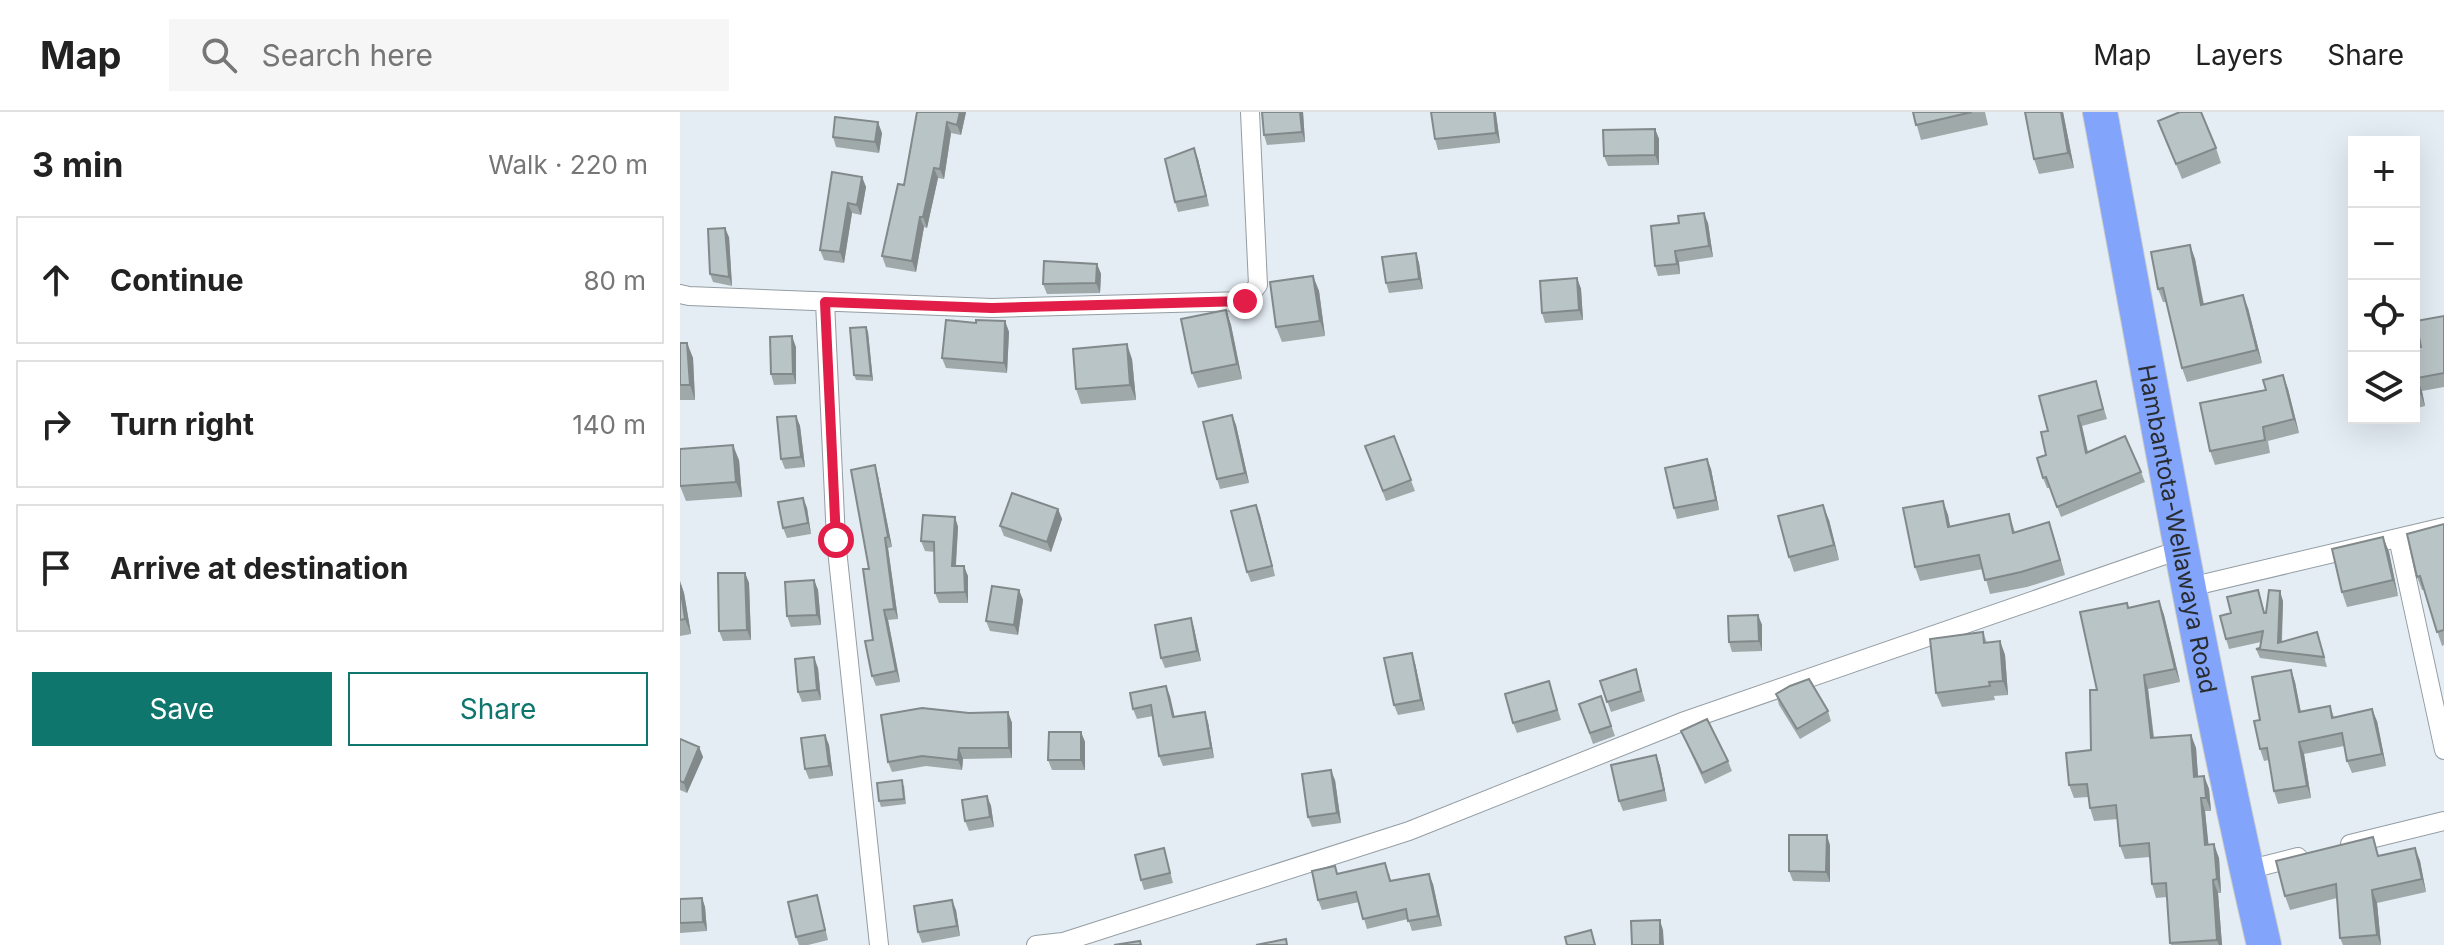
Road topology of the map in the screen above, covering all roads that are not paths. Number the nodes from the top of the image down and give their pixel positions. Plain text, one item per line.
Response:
1 (1250, 112) edge
2 (2100, 112) edge
3 (680, 294) edge
4 (825, 302) junction
5 (2444, 527) edge
6 (2398, 538) junction
7 (2182, 549) junction
8 (2190, 587) junction
9 (2444, 750) edge
10 (2444, 821) edge
11 (2247, 870) junction
12 (879, 945) edge
13 (1036, 945) edge
14 (2264, 945) edge

1 - 4 street
2 - 7 highway, Hambantota-Wellawaya Road
3 - 4 street
4 - 12 street
5 - 6 street
6 - 8 street
6 - 9 street
7 - 8 highway, Hambantota-Wellawaya Road
7 - 13 street
8 - 11 highway, Hambantota-Wellawaya Road
10 - 11 street
11 - 14 highway, Hambantota-Wellawaya Road

